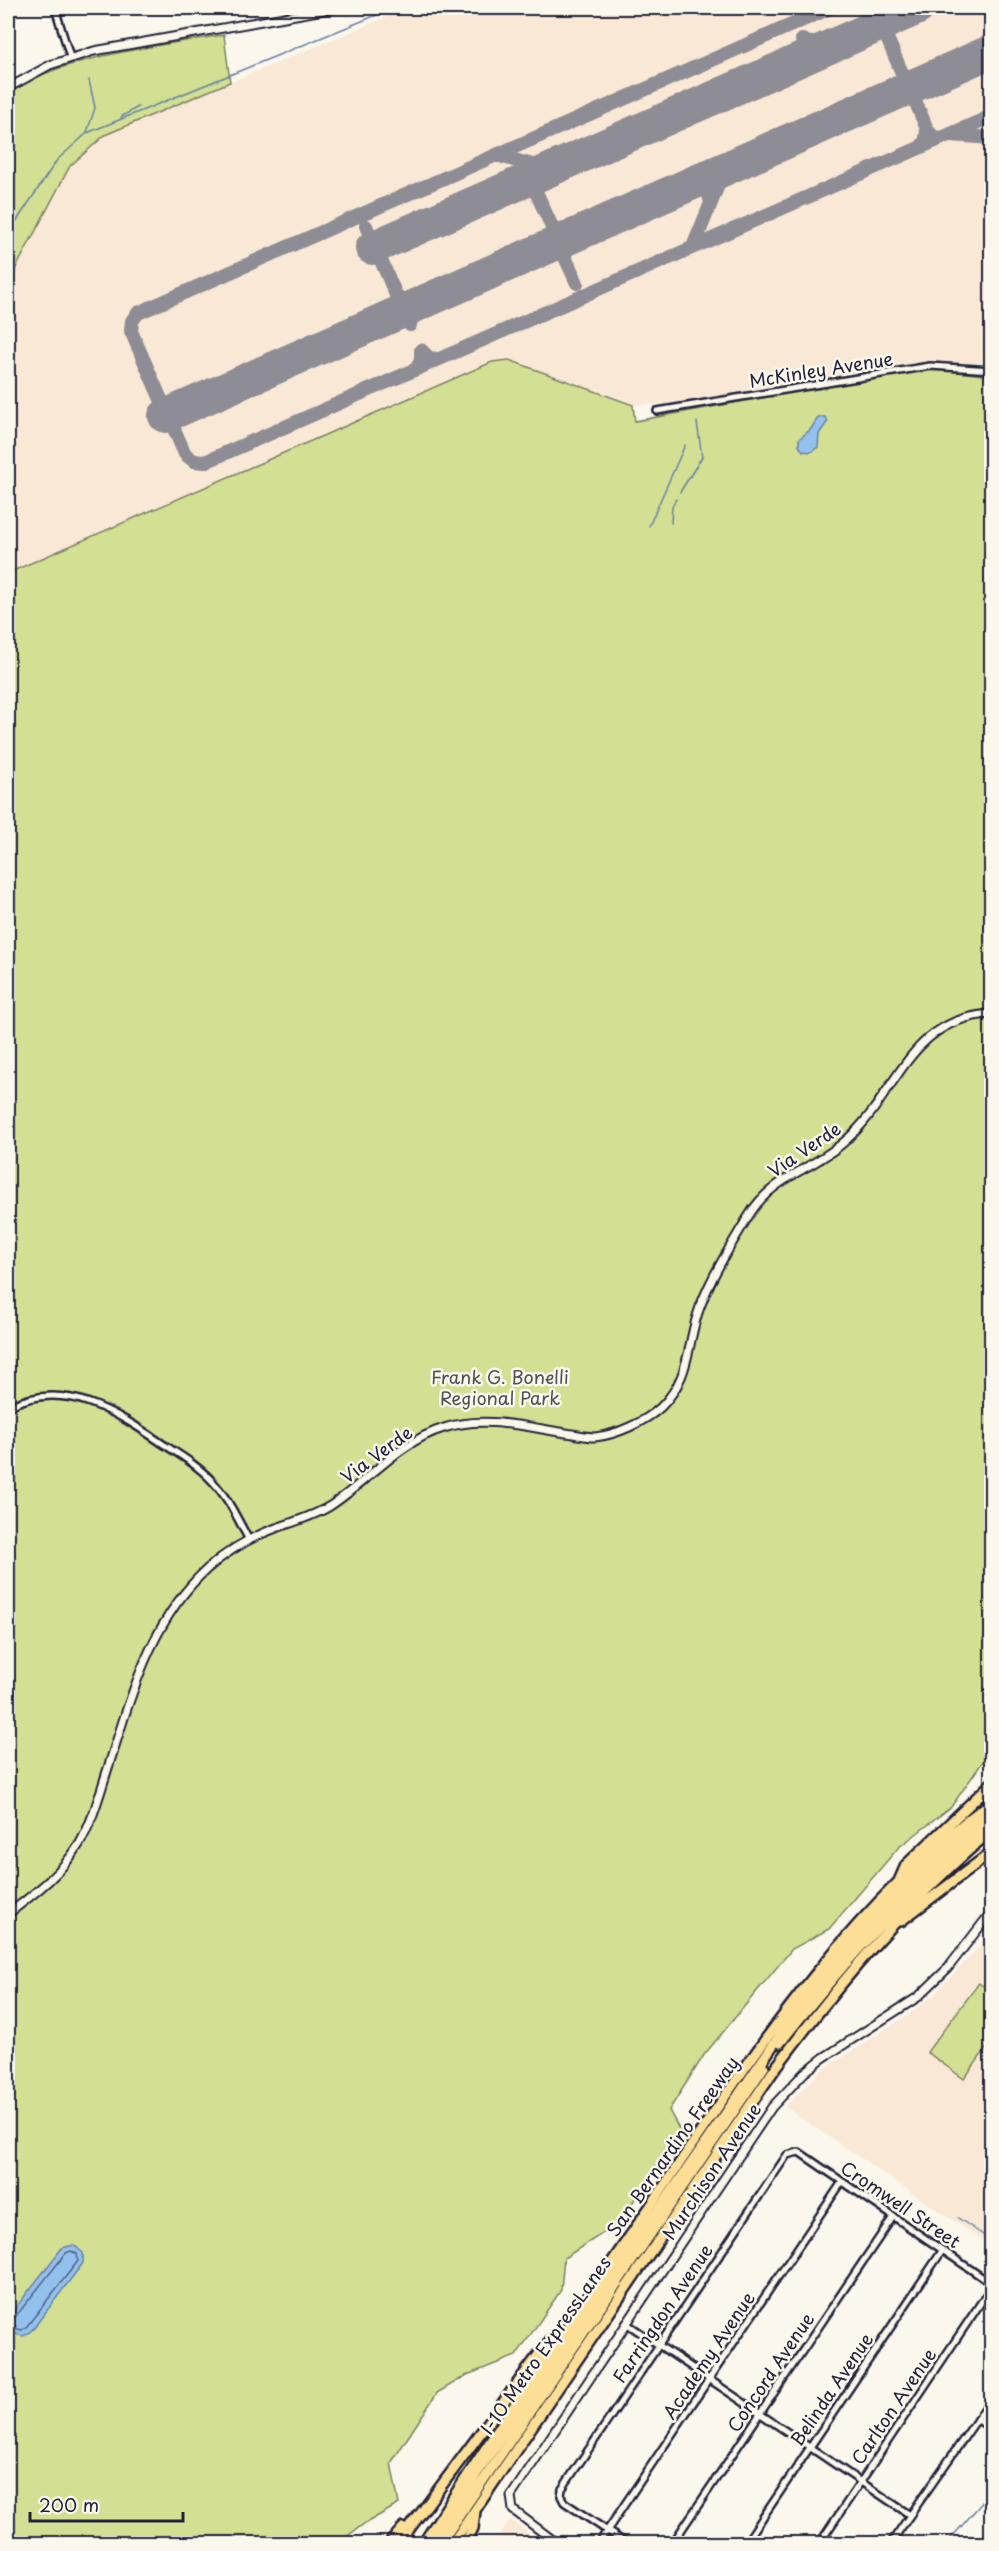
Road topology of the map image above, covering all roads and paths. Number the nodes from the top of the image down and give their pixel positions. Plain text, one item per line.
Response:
1 (55, 8) edge
2 (335, 8) edge
3 (70, 57) junction
4 (8, 87) edge
5 (992, 370) edge
6 (657, 411) dead end
7 (989, 1014) edge
8 (8, 1407) edge
9 (249, 1540) junction
10 (992, 1783) edge
11 (992, 1802) edge
12 (992, 1812) edge
13 (992, 1821) edge
14 (992, 1830) edge
15 (992, 1852) edge
16 (898, 1884) junction
17 (992, 1911) edge
18 (8, 1914) edge
19 (885, 1933) junction
20 (794, 2151) joint
21 (842, 2182) junction
22 (893, 2217) junction
23 (942, 2251) junction
24 (992, 2285) edge
25 (576, 2316) junction
26 (626, 2323) junction
27 (658, 2346) junction
28 (709, 2380) junction
29 (992, 2398) edge
30 (759, 2414) junction
31 (977, 2419) junction
32 (992, 2430) edge
33 (810, 2448) junction
34 (860, 2482) junction
35 (476, 2508) junction
36 (418, 2514) junction
37 (910, 2515) junction
38 (607, 2530) junction
39 (389, 2544) edge
40 (398, 2544) edge
41 (423, 2544) edge
42 (432, 2544) edge
43 (440, 2544) edge
44 (452, 2544) edge
45 (465, 2544) edge
46 (558, 2544) edge
47 (598, 2544) edge
48 (627, 2544) edge
49 (672, 2544) edge
50 (745, 2544) edge
51 (819, 2544) edge
52 (890, 2544) edge

1 - 3 street
2 - 3 main road
3 - 4 main road
5 - 6 street, McKinley Avenue
7 - 9 main road, Via Verde
8 - 9 street
9 - 18 main road, Via Verde
10 - 16 highway
11 - 16 highway, San Bernardino Freeway
12 - 42 highway, I-10 Metro ExpressLanes
13 - 43 highway, I-10 Metro ExpressLanes
14 - 19 highway
15 - 19 highway
16 - 25 highway, San Bernardino Freeway
17 - 26 main road, Murchison Avenue
19 - 35 highway
20 - 21 street, Cromwell Street
20 - 27 street, Farringdon Avenue
21 - 22 street, Cromwell Street
21 - 28 street, Academy Avenue
22 - 23 street, Cromwell Street
22 - 30 street, Concord Avenue
23 - 24 street, Cromwell Street
23 - 33 street, Belinda Avenue
24 - 34 street, Carlton Avenue
25 - 36 highway
25 - 41 highway, San Bernardino Freeway
26 - 27 street
26 - 46 main road, Murchison Avenue
27 - 28 street
27 - 38 street, Farringdon Avenue
28 - 30 street
28 - 38 street, Academy Avenue
29 - 31 street
30 - 33 street
30 - 49 street, Concord Avenue
31 - 32 street
31 - 37 street
33 - 34 street
33 - 50 street, Belinda Avenue
34 - 37 street
34 - 51 street, Carlton Avenue
35 - 44 highway
35 - 45 highway
36 - 39 highway
36 - 40 highway
37 - 52 street
38 - 47 street, Academy Avenue
38 - 48 street

